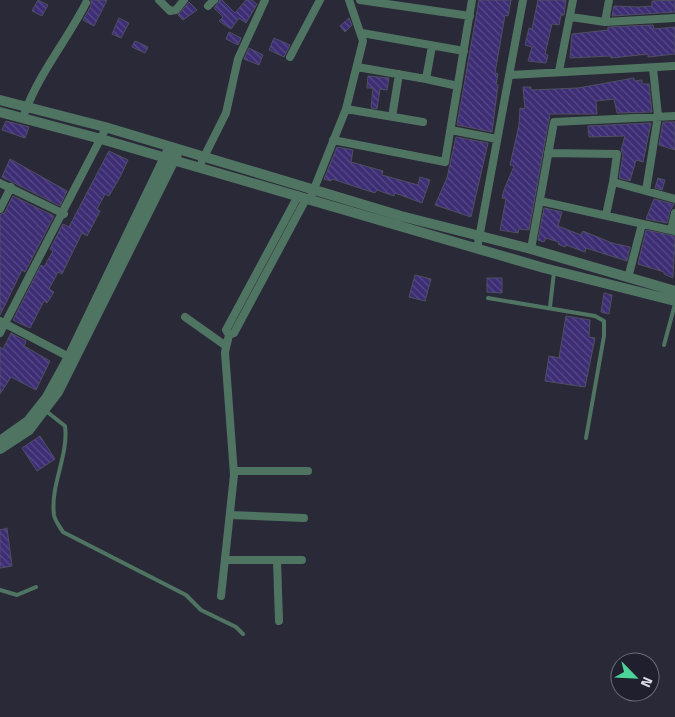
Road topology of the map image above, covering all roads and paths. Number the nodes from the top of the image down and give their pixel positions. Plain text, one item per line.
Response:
1 (158, 0) edge
2 (184, 0) edge
3 (214, 0) edge
4 (265, 0) edge
5 (320, 0) edge
6 (349, 0) edge
7 (360, 0) edge
8 (472, 0) edge
9 (522, 0) edge
10 (574, 0) edge
11 (609, 0) edge
12 (86, 3) dead end
13 (208, 6) dead end
14 (470, 16) junction
15 (571, 17) junction
16 (675, 18) edge
17 (605, 22) junction
18 (362, 34) junction
19 (432, 46) junction
20 (464, 51) junction
21 (290, 57) dead end
22 (675, 66) edge
23 (357, 67) junction
24 (653, 68) junction
25 (559, 71) junction
26 (399, 74) junction
27 (510, 75) junction
28 (426, 79) junction
29 (458, 86) junction
30 (0, 100) edge
31 (27, 106) junction
32 (346, 110) junction
33 (0, 112) edge
34 (658, 116) junction
35 (675, 116) edge
36 (392, 117) junction
37 (23, 118) junction
38 (423, 122) dead end
39 (106, 128) junction
40 (451, 130) junction
41 (497, 138) junction
42 (102, 139) junction
43 (333, 140) junction
44 (175, 147) junction
45 (548, 153) junction
46 (204, 157) junction
47 (170, 159) junction
48 (199, 168) junction
49 (613, 182) junction
50 (0, 183) edge
51 (11, 188) junction
52 (646, 191) junction
53 (307, 196) junction
54 (675, 199) edge
55 (540, 202) junction
56 (0, 209) edge
57 (675, 213) edge
58 (64, 214) junction
59 (606, 215) junction
60 (642, 224) junction
61 (673, 230) edge
62 (479, 237) junction
63 (477, 249) junction
64 (531, 249) junction
65 (554, 270) junction
66 (628, 278) junction
67 (675, 291) edge
68 (488, 298) dead end
69 (675, 303) edge
70 (550, 307) junction
71 (185, 317) dead end
72 (3, 322) edge
73 (670, 328) junction
74 (675, 329) edge
75 (0, 334) edge
76 (664, 345) dead end
77 (226, 346) junction
78 (72, 358) junction
79 (46, 411) junction
80 (586, 438) dead end
81 (0, 441) edge
82 (0, 449) edge
83 (234, 470) junction
84 (308, 471) dead end
85 (230, 515) junction
86 (304, 518) dead end
87 (225, 560) junction
88 (277, 560) junction
89 (302, 560) dead end
90 (36, 587) dead end
91 (0, 590) edge
92 (221, 596) dead end
93 (278, 621) dead end
94 (243, 634) dead end

1 - 2 street
3 - 13 street
4 - 46 street
5 - 21 street
6 - 18 street
7 - 14 street
8 - 14 street
9 - 27 street
10 - 15 street
11 - 17 street
12 - 31 street
14 - 20 street
15 - 17 street
15 - 25 street
16 - 17 street
18 - 19 street
18 - 23 street
19 - 20 street
19 - 28 street
20 - 29 street
22 - 24 street
23 - 26 street
23 - 32 street
24 - 25 street
24 - 34 street
25 - 27 street
26 - 28 street
26 - 36 street
27 - 41 street
28 - 29 street
29 - 40 street
30 - 31 street
31 - 37 street
31 - 39 street
32 - 36 street
32 - 43 street
33 - 37 street
34 - 35 street
34 - 45 street
34 - 52 street
36 - 38 street
37 - 42 street
39 - 42 street
39 - 44 street
40 - 41 street
40 - 43 street
41 - 62 street
42 - 47 street
42 - 58 street
43 - 53 street
44 - 46 street
44 - 47 street
45 - 49 street
45 - 55 street
46 - 48 street
46 - 53 street
47 - 48 street
47 - 78 street
48 - 53 street
49 - 52 street
49 - 59 street
50 - 51 street
51 - 56 street
51 - 58 street
52 - 54 street
53 - 62 street
53 - 63 street
53 - 77 street
55 - 59 street
55 - 64 street
57 - 61 street
58 - 72 street
59 - 60 street
60 - 61 street
60 - 66 street
62 - 63 street
62 - 64 street
63 - 65 street
64 - 66 street
65 - 69 street
65 - 70 lane
66 - 67 street
68 - 70 lane
69 - 73 lane
70 - 80 lane
71 - 77 street
72 - 75 street
72 - 78 street
73 - 74 lane
73 - 76 lane
77 - 83 street
78 - 79 street
78 - 81 street
79 - 82 street
79 - 94 lane
83 - 84 street
83 - 85 street
85 - 86 street
85 - 87 street
87 - 88 street
87 - 92 street
88 - 89 street
88 - 93 street
90 - 91 lane

